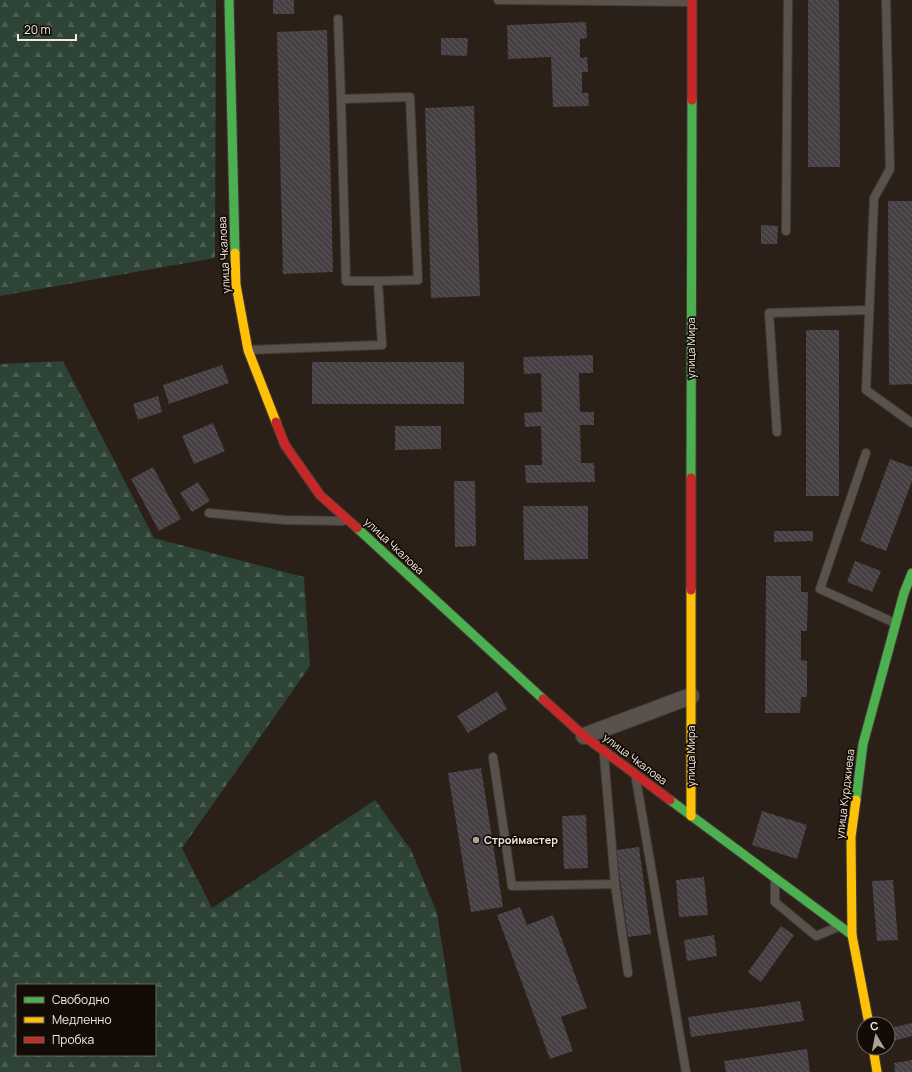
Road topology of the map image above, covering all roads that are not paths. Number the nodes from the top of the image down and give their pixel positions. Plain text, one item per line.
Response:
1 (229, 0) edge
2 (498, 0) edge
3 (788, 0) edge
4 (886, 0) edge
5 (692, 1) edge
6 (338, 19) dead end
7 (341, 99) junction
8 (786, 232) dead end
9 (378, 281) junction
10 (869, 310) junction
11 (248, 350) junction
12 (912, 423) edge
13 (777, 432) dead end
14 (866, 453) dead end
15 (209, 513) dead end
16 (350, 521) junction
17 (912, 572) edge
18 (896, 624) junction
19 (691, 696) junction
20 (584, 736) junction
21 (603, 751) junction
22 (493, 757) dead end
23 (635, 774) junction
24 (691, 816) junction
25 (774, 877) junction
26 (615, 884) junction
27 (840, 926) junction
28 (852, 935) junction
29 (628, 973) dead end
30 (867, 1016) edge
31 (874, 1056) edge
32 (686, 1072) edge
33 (877, 1072) edge

1 - 11 street, улица Чкалова
2 - 5 lane
3 - 8 lane
4 - 10 lane
5 - 19 street, улица Мира
6 - 7 lane
7 - 9 lane
7 - 9 lane
9 - 11 lane
10 - 12 lane
10 - 13 lane
11 - 16 street, улица Чкалова
14 - 18 lane
15 - 16 lane
16 - 20 street, улица Чкалова
17 - 18 street, улица Курджиева
18 - 28 street, улица Курджиева
19 - 20 street
19 - 24 street, улица Мира
20 - 21 street, улица Чкалова
21 - 23 street, улица Чкалова
21 - 26 lane
22 - 26 lane
23 - 24 street, улица Чкалова
23 - 32 lane
24 - 25 street, улица Чкалова
25 - 27 street, улица Чкалова
25 - 27 lane
26 - 29 lane
27 - 28 street, улица Чкалова
28 - 30 street, улица Курджиева
31 - 33 street

